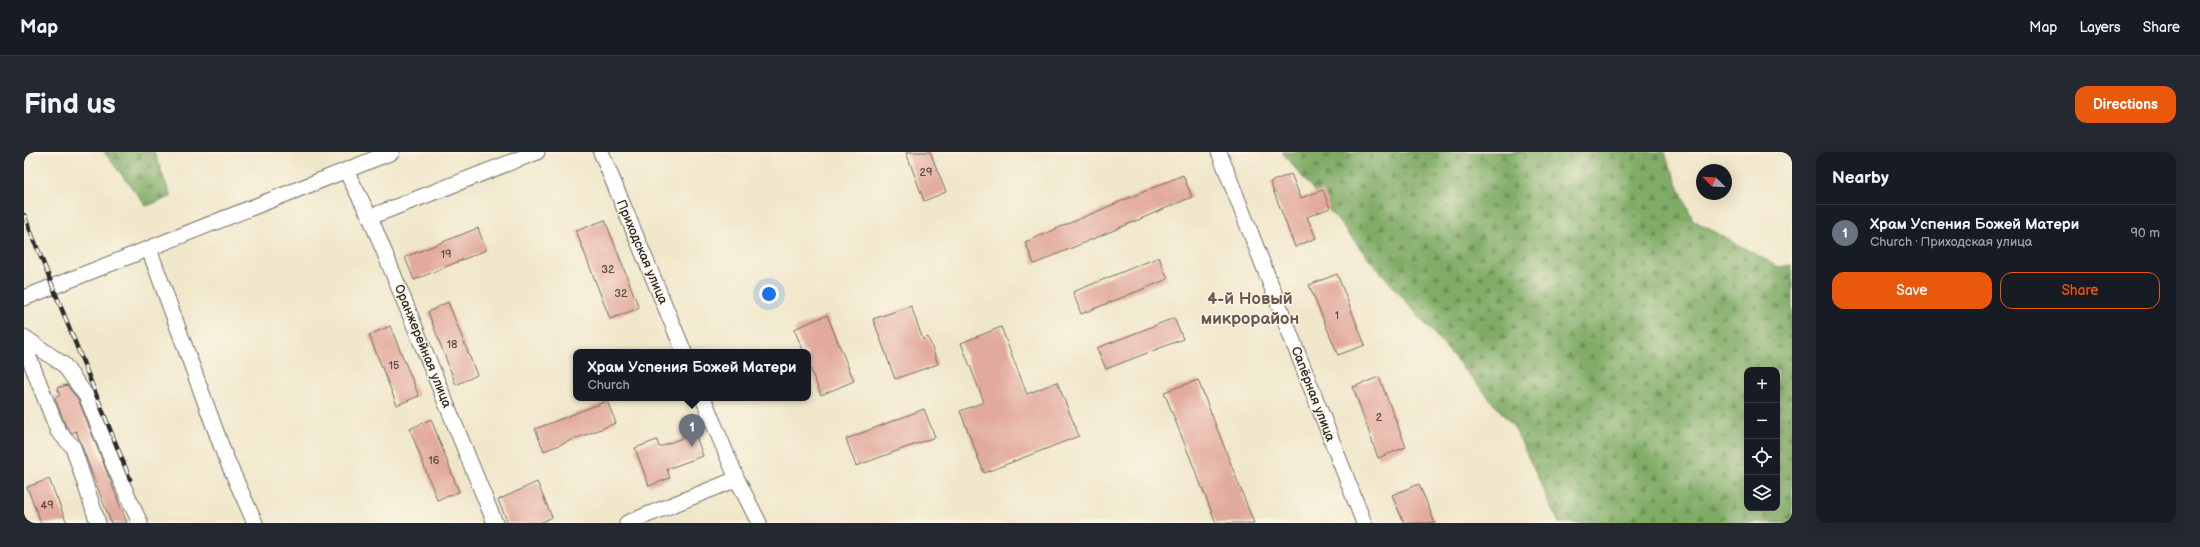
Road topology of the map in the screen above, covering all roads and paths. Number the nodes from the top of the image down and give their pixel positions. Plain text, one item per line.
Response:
1 (392, 152) edge
2 (537, 152) edge
3 (601, 152) edge
4 (1219, 152) edge
5 (346, 171) junction
6 (370, 217) junction
7 (149, 249) junction
8 (24, 298) edge
9 (24, 337) edge
10 (24, 344) edge
11 (683, 349) edge
12 (704, 401) edge
13 (737, 479) junction
14 (98, 523) edge
15 (140, 523) edge
16 (255, 523) edge
17 (495, 523) edge
18 (626, 523) edge
19 (759, 523) edge
20 (1364, 523) edge

1 - 5 street
2 - 6 street
3 - 11 street, Приходская улица
4 - 20 street, Сапёрная улица
5 - 6 street, Оранжерейная улица
5 - 7 street
6 - 17 street, Оранжерейная улица
7 - 8 street
7 - 16 street
9 - 15 street
10 - 14 street
12 - 13 street
13 - 18 street
13 - 19 street

